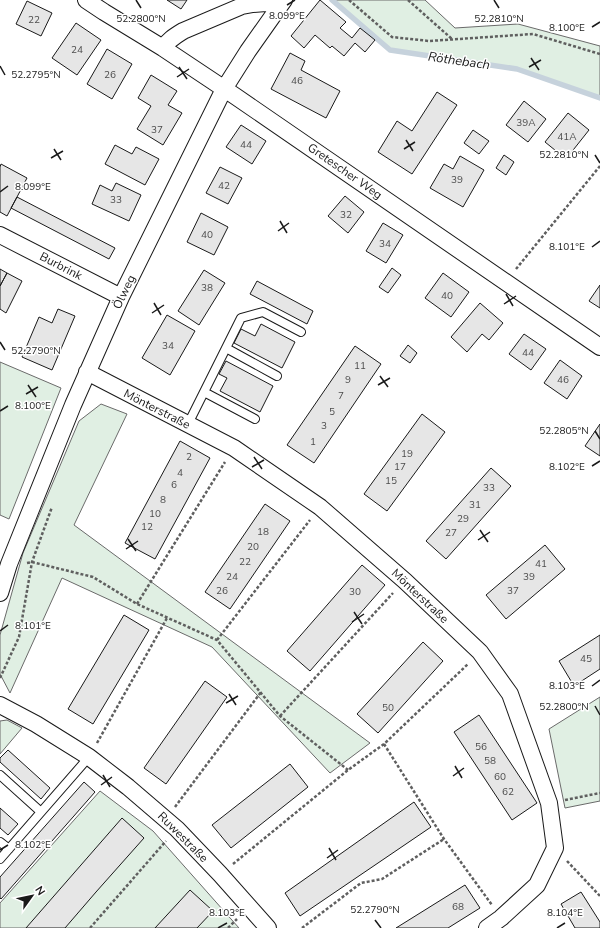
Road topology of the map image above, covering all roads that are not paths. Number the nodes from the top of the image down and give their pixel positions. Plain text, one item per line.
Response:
1 (86, 0) edge
2 (282, 3) edge
3 (163, 48) junction
4 (224, 89) junction
5 (0, 235) edge
6 (121, 297) junction
7 (300, 332) dead end
8 (600, 347) edge
9 (226, 348) junction
10 (87, 372) junction
11 (277, 376) dead end
12 (204, 392) junction
13 (255, 419) dead end
14 (188, 424) junction
15 (0, 593) edge
16 (0, 705) edge
17 (89, 757) junction
18 (0, 775) edge
19 (41, 812) junction
20 (0, 842) edge
21 (9, 849) junction
22 (0, 859) edge
23 (268, 928) edge
24 (487, 928) edge

1 - 3 street, Gretescher Weg
2 - 3 street, Ölweg
2 - 4 street, Ölweg
3 - 4 street, Gretescher Weg
4 - 6 street, Ölweg
4 - 8 street, Gretescher Weg
5 - 6 street, Burbrink
6 - 10 street, Ölweg
7 - 9 lane
9 - 11 lane
9 - 12 lane
10 - 14 street, Mönterstraße
10 - 15 street, Ölweg
12 - 13 lane
12 - 14 lane
14 - 24 street, Mönterstraße
16 - 17 street, Ruwestraße
17 - 19 lane
17 - 23 street, Ruwestraße
18 - 19 lane
19 - 21 lane
20 - 21 lane
21 - 22 lane

